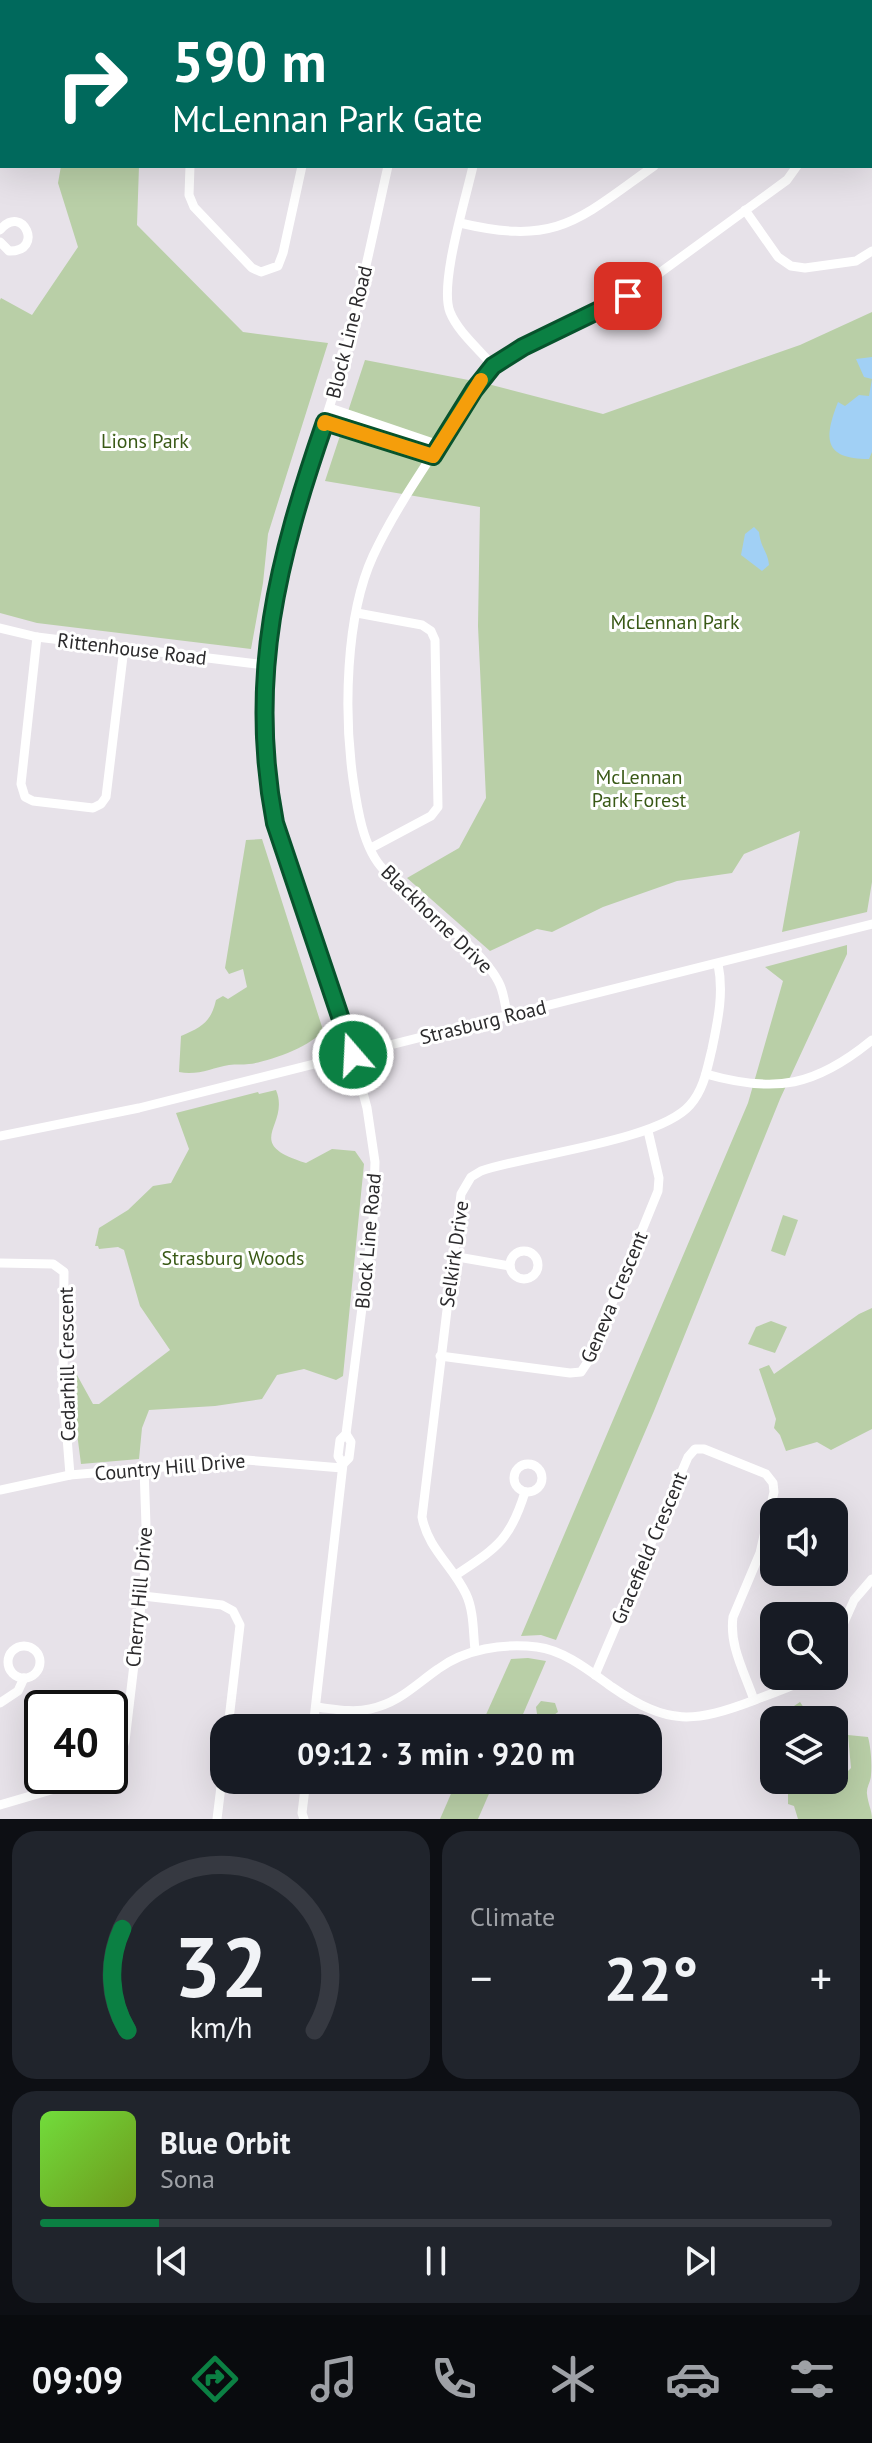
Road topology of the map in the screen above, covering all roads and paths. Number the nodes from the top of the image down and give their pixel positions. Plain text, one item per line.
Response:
1 (190, 168) edge
2 (302, 168) edge
3 (388, 168) edge
4 (473, 168) edge
5 (651, 168) edge
6 (796, 168) edge
7 (745, 210) junction
8 (460, 223) junction
9 (1, 228) edge
10 (0, 242) edge
11 (872, 251) edge
12 (493, 366) junction
13 (330, 408) junction
14 (325, 422) junction
15 (439, 445) junction
16 (433, 456) junction
17 (357, 613) junction
18 (0, 628) edge
19 (37, 637) junction
20 (124, 648) junction
21 (265, 665) junction
22 (371, 848) junction
23 (872, 924) edge
24 (718, 964) junction
25 (507, 1014) junction
26 (872, 1040) edge
27 (353, 1055) junction
28 (706, 1074) junction
29 (648, 1131) junction
30 (0, 1136) edge
31 (452, 1256) junction
32 (0, 1263) edge
33 (510, 1266) dead end
34 (440, 1356) junction
35 (342, 1466) junction
36 (144, 1468) junction
37 (70, 1475) junction
38 (0, 1490) edge
39 (525, 1492) dead end
40 (456, 1575) junction
41 (872, 1579) edge
42 (143, 1596) junction
43 (848, 1614) edge
44 (475, 1650) junction
45 (595, 1675) junction
46 (24, 1678) dead end
47 (778, 1690) edge
48 (754, 1700) junction
49 (0, 1703) edge
50 (316, 1707) junction
51 (230, 1714) edge
52 (315, 1714) edge
53 (128, 1717) edge
54 (38, 1794) edge
55 (220, 1794) edge
56 (304, 1794) edge
57 (0, 1805) edge
58 (300, 1817) edge
59 (217, 1819) edge

1 - 2 street
3 - 13 street, Block Line Road
4 - 8 street
5 - 8 street
6 - 7 street, Blackhorne Drive
7 - 11 street
7 - 12 street, Blackhorne Drive
8 - 12 street
9 - 10 street
12 - 15 street, Blackhorne Drive
13 - 14 street, Block Line Road
13 - 15 street
14 - 16 street
14 - 21 street, Block Line Road
15 - 16 street, Blackhorne Drive
16 - 17 street, Blackhorne Drive
17 - 22 street, Blackhorne Drive
17 - 22 street
18 - 19 street, Rittenhouse Road
19 - 20 street, Rittenhouse Road
19 - 20 street
20 - 21 street, Rittenhouse Road
21 - 27 street, Block Line Road
22 - 25 street, Blackhorne Drive
23 - 24 street, Strasburg Road
24 - 25 street, Strasburg Road
24 - 28 street, Selkirk Drive
25 - 27 street, Strasburg Road
26 - 28 street
27 - 30 street, Strasburg Road
27 - 35 street, Block Line Road
28 - 29 street, Selkirk Drive
29 - 31 street, Selkirk Drive
29 - 34 street, Geneva Crescent
31 - 33 street
31 - 34 street, Selkirk Drive
32 - 37 street, Cedarhill Crescent
34 - 40 street, Selkirk Drive
35 - 36 street, Country Hill Drive
35 - 50 street, Block Line Road
36 - 37 street, Country Hill Drive
36 - 42 street, Cherry Hill Drive
37 - 38 street, Country Hill Drive
39 - 40 street
40 - 44 street, Selkirk Drive
41 - 43 street
42 - 51 street
42 - 53 street, Cherry Hill Drive
44 - 45 street
44 - 50 street
45 - 48 street
45 - 48 street, Gracefield Crescent
46 - 49 street
47 - 48 street
50 - 52 street, Block Line Road
54 - 57 street
55 - 59 street
56 - 58 street

